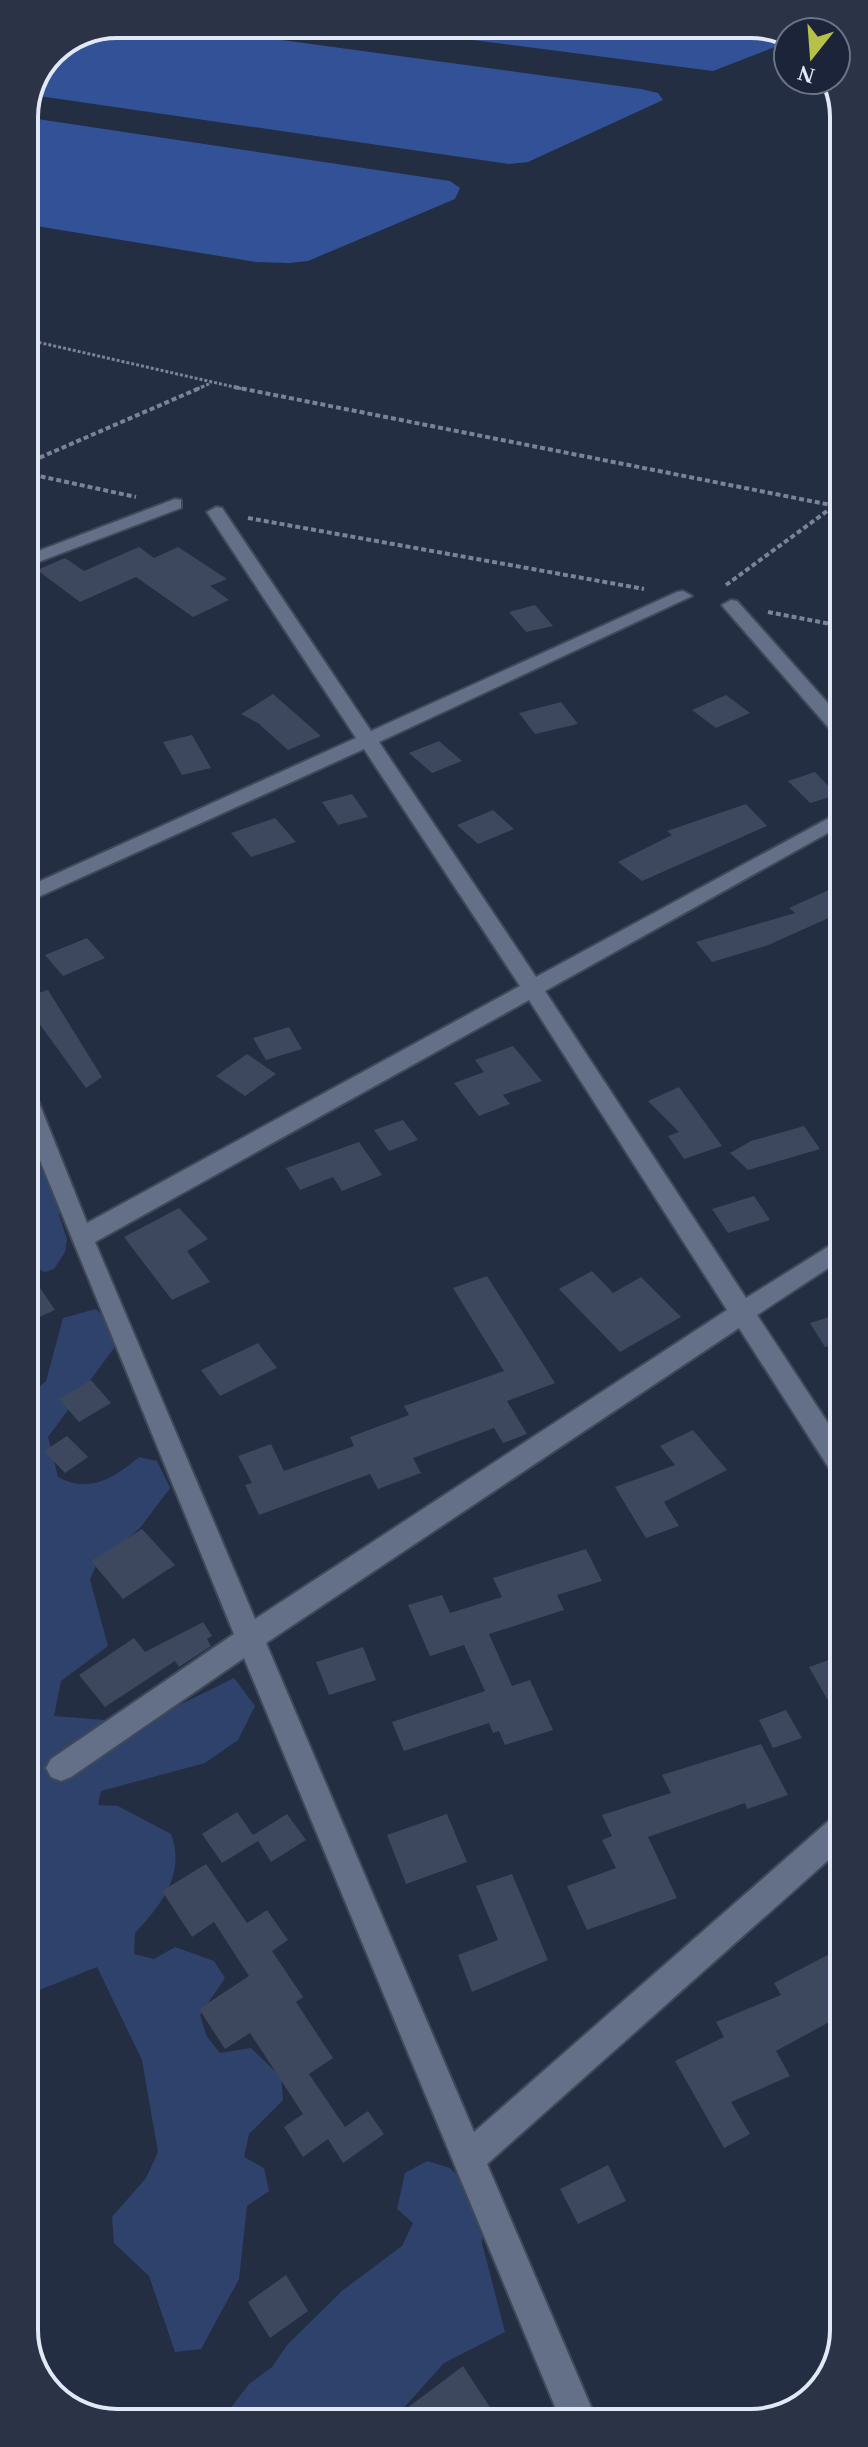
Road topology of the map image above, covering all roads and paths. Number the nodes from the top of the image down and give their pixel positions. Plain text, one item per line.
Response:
1 (38, 342) edge
2 (212, 382) junction
3 (38, 458) edge
4 (38, 477) edge
5 (175, 504) joint
6 (830, 505) edge
7 (830, 509) edge
8 (216, 512) joint
9 (38, 557) edge
10 (683, 596) junction
11 (731, 605) joint
12 (830, 624) edge
13 (830, 717) edge
14 (364, 740) junction
15 (830, 824) edge
16 (38, 890) edge
17 (532, 988) junction
18 (38, 1129) edge
19 (81, 1238) junction
20 (830, 1255) edge
21 (743, 1315) junction
22 (830, 1448) edge
23 (250, 1638) junction
24 (61, 1768) dead end
25 (830, 1839) edge
26 (469, 2158) junction
27 (574, 2409) edge

1 - 2 path
2 - 3 path
2 - 6 path
4 - 5 path
5 - 9 street
7 - 10 path
8 - 10 path
8 - 14 street
10 - 14 street
11 - 12 path
11 - 13 street
14 - 16 street
14 - 17 street
15 - 17 street
17 - 19 street
17 - 21 street
18 - 19 street
19 - 23 street
20 - 21 street
21 - 22 street
21 - 23 street
23 - 24 street
23 - 26 street
25 - 26 street
26 - 27 street

